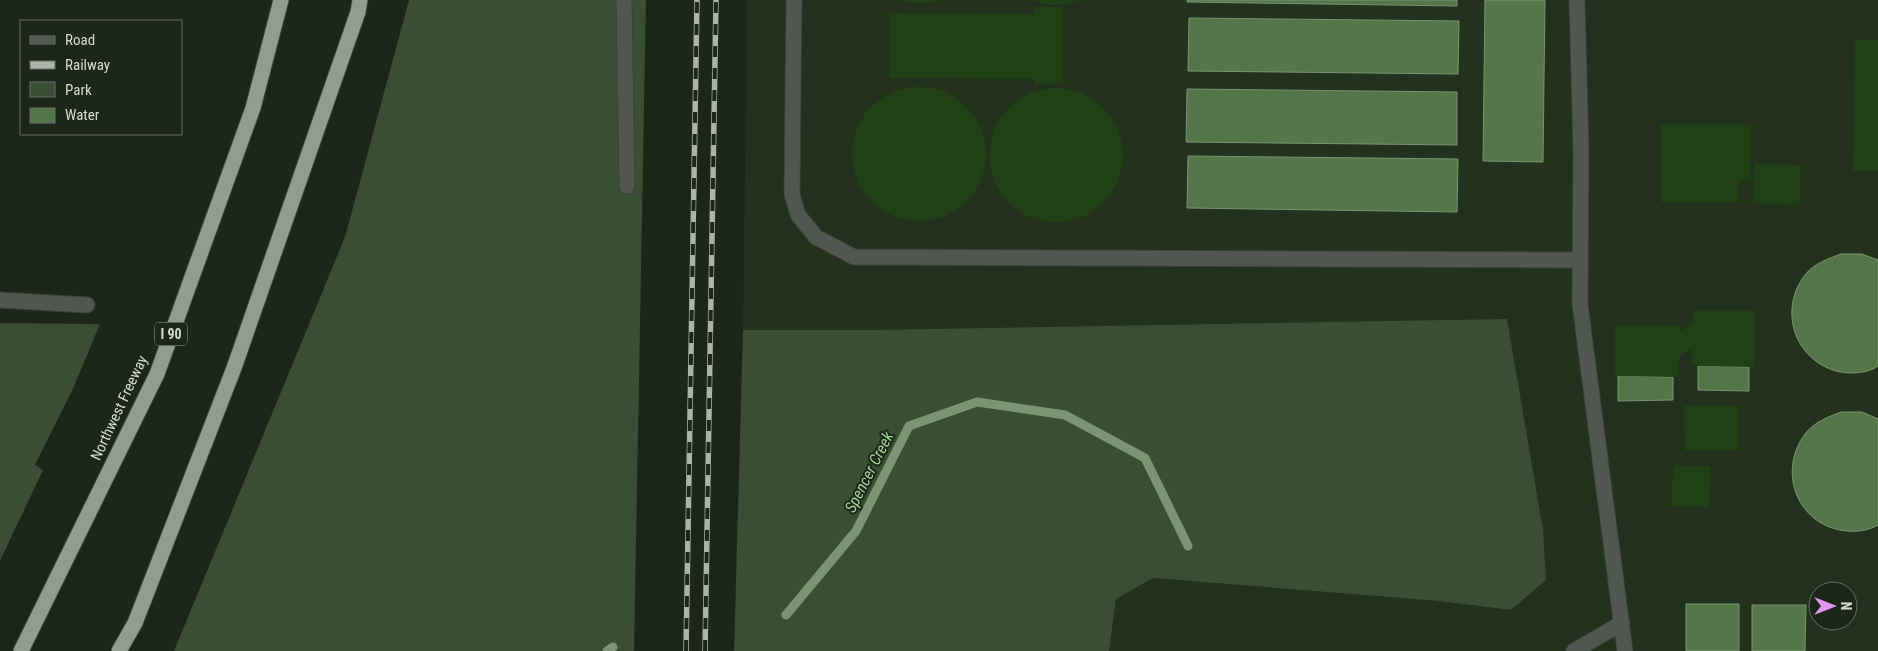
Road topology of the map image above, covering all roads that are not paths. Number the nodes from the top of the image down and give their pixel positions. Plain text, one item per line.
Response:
1 (281, 0) edge
2 (360, 0) edge
3 (624, 0) edge
4 (794, 0) edge
5 (1577, 0) edge
6 (627, 186) dead end
7 (1580, 260) junction
8 (0, 300) edge
9 (87, 305) dead end
10 (1622, 622) junction
11 (21, 651) edge
12 (119, 651) edge
13 (1574, 651) edge
14 (1625, 651) edge

1 - 11 highway, Northwest Freeway / I 90
2 - 12 highway
3 - 6 street
4 - 7 street
5 - 7 street
7 - 10 street
8 - 9 street
10 - 13 street
10 - 14 street

